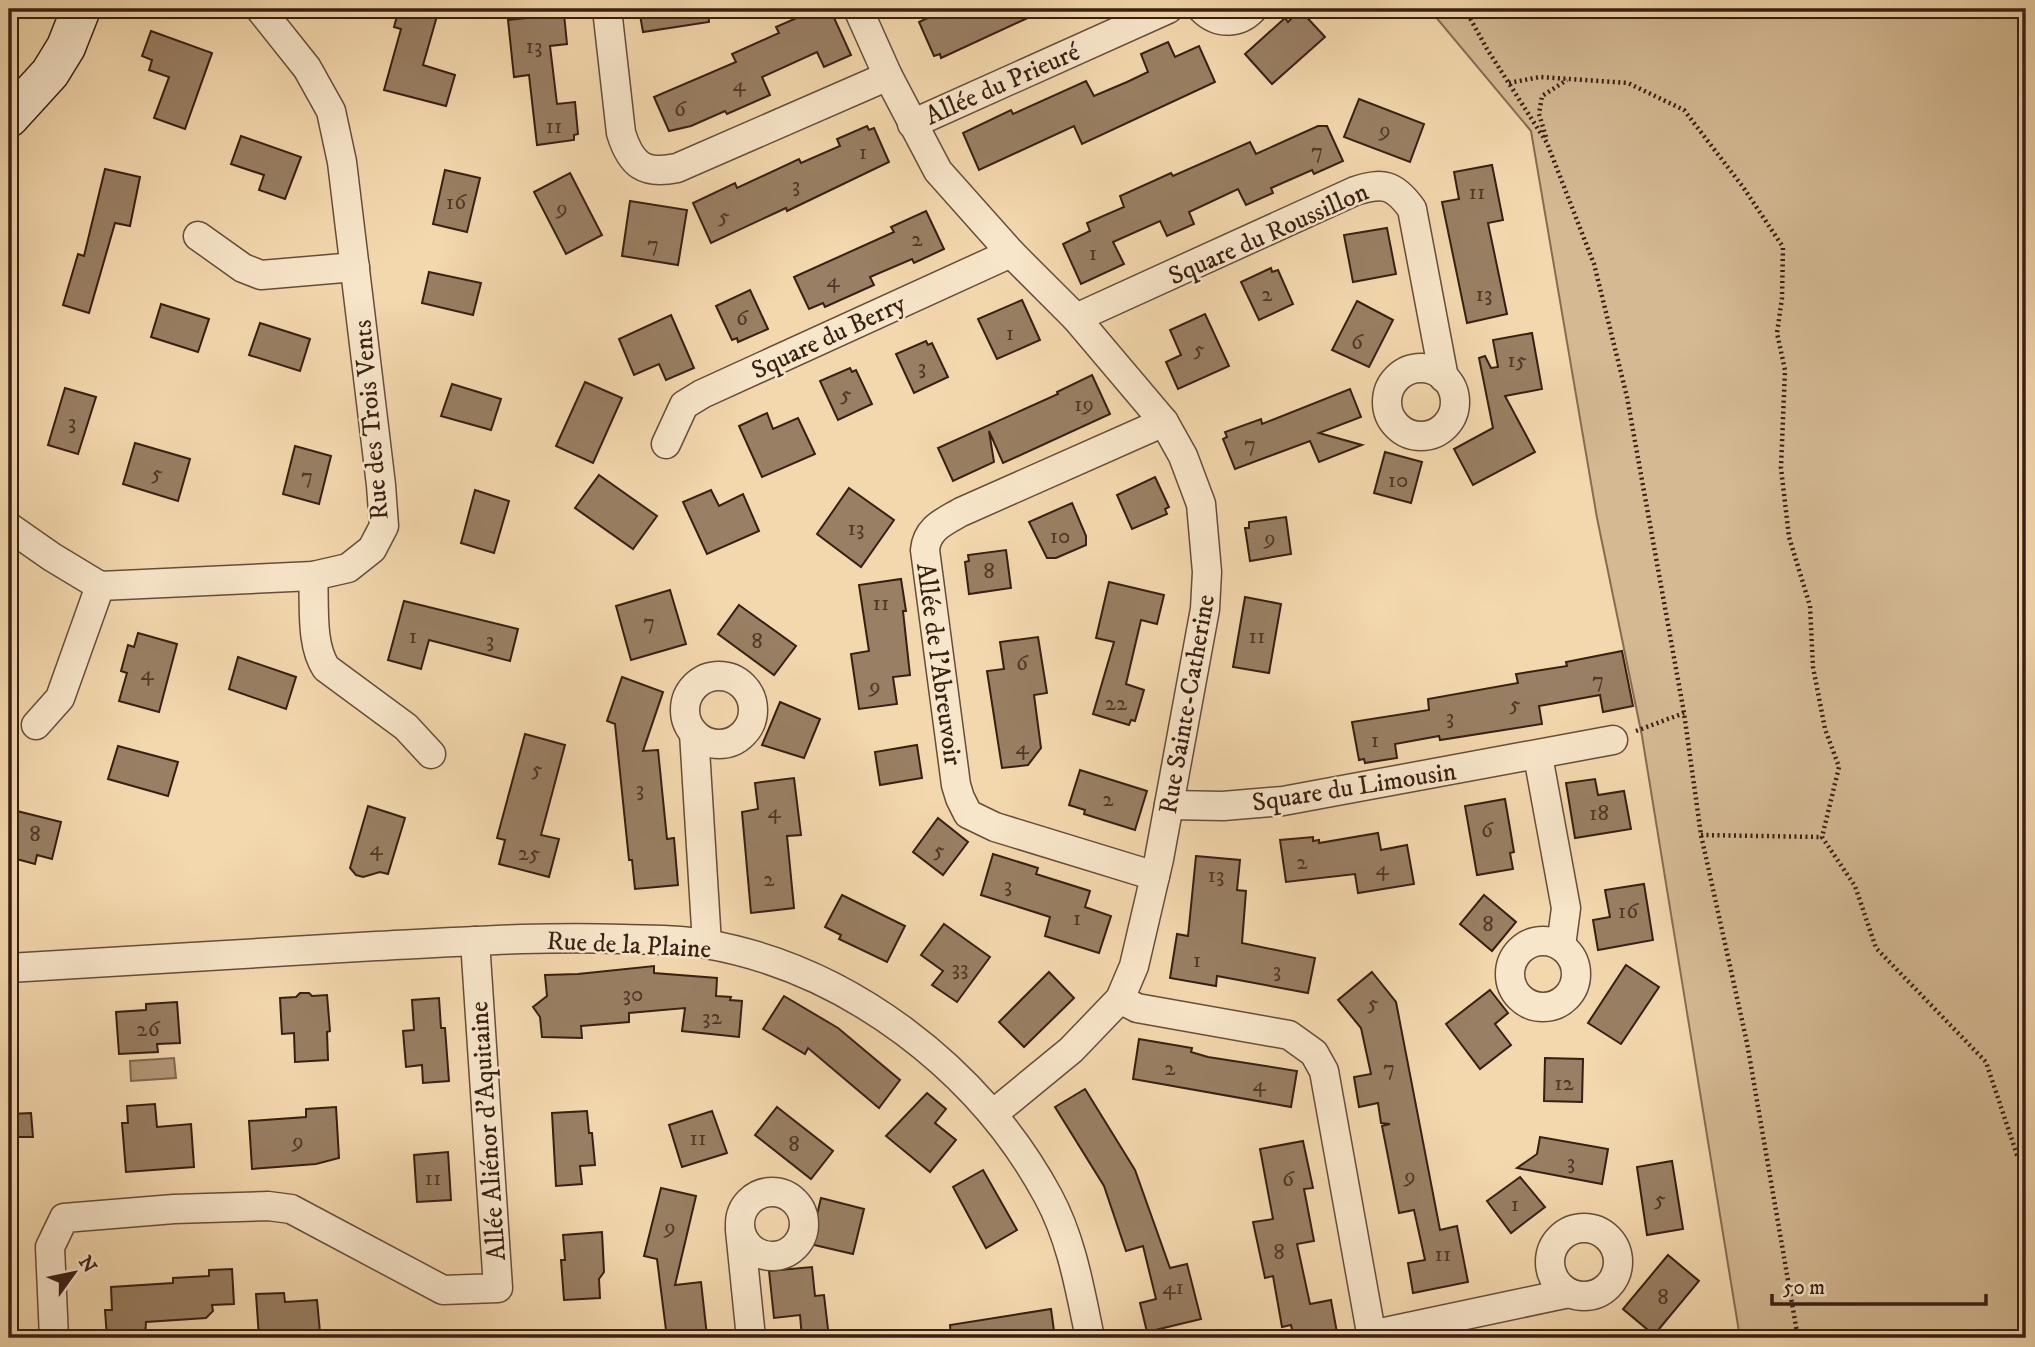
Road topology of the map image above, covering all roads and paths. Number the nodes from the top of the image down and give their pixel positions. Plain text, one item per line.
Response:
1 (81, 9) edge
2 (260, 9) edge
3 (607, 9) edge
4 (858, 9) edge
5 (1168, 9) edge
6 (1202, 9) edge
7 (1253, 9) edge
8 (1465, 9) edge
9 (888, 75) junction
10 (1568, 80) junction
11 (1509, 83) junction
12 (9, 118) edge
13 (912, 124) junction
14 (1547, 143) junction
15 (198, 236) dead end
16 (1011, 253) junction
17 (355, 267) junction
18 (1076, 318) junction
19 (1444, 378) dead end
20 (1164, 422) junction
21 (666, 444) dead end
22 (9, 527) edge
23 (313, 576) junction
24 (100, 586) junction
25 (1684, 713) junction
26 (36, 724) dead end
27 (694, 733) dead end
28 (1613, 740) joint
29 (431, 754) dead end
30 (1538, 755) junction
31 (1169, 805) junction
32 (1701, 835) junction
33 (1822, 837) junction
34 (1155, 876) junction
35 (475, 941) junction
36 (707, 944) junction
37 (1561, 946) dead end
38 (9, 968) edge
39 (1120, 999) junction
40 (993, 1114) junction
41 (2026, 1168) edge
42 (740, 1228) dead end
43 (1570, 1293) dead end
44 (1372, 1337) edge
45 (54, 1338) edge
46 (751, 1338) edge
47 (1090, 1338) edge
48 (1798, 1338) edge

1 - 12 street
2 - 17 street, Rue des Trois Vents
3 - 9 street
4 - 9 street, Rue Sainte-Catherine
5 - 13 street, Allée du Prieuré
6 - 7 street
8 - 11 path
9 - 13 street, Rue Sainte-Catherine
10 - 11 path
10 - 14 path
10 - 33 path
11 - 14 path
13 - 16 street, Rue Sainte-Catherine
14 - 25 path
15 - 17 street
16 - 18 street, Rue Sainte-Catherine
16 - 21 street, Square du Berry
17 - 23 street, Rue des Trois Vents
18 - 19 street, Square du Roussillon
18 - 20 street, Rue Sainte-Catherine
20 - 31 street, Rue Sainte-Catherine
20 - 34 street, Allée de l'Abreuvoir
22 - 24 street
23 - 24 street, Rue des Trois Vents
23 - 29 street
24 - 26 street
25 - 28 path
25 - 32 path
27 - 36 street
28 - 30 street, Square du Limousin
30 - 31 street, Square du Limousin
30 - 37 street
31 - 34 street, Rue Sainte-Catherine
32 - 33 path
32 - 48 path
33 - 41 path
34 - 39 street, Rue Sainte-Catherine
35 - 36 street, Rue de la Plaine
35 - 38 street, Rue de la Plaine
35 - 45 street, Allée Aliénor d'Aquitaine
36 - 40 street, Rue de la Plaine
39 - 40 street, Rue Sainte-Catherine
39 - 44 street
40 - 47 street, Rue de la Plaine
42 - 46 street
43 - 44 street

